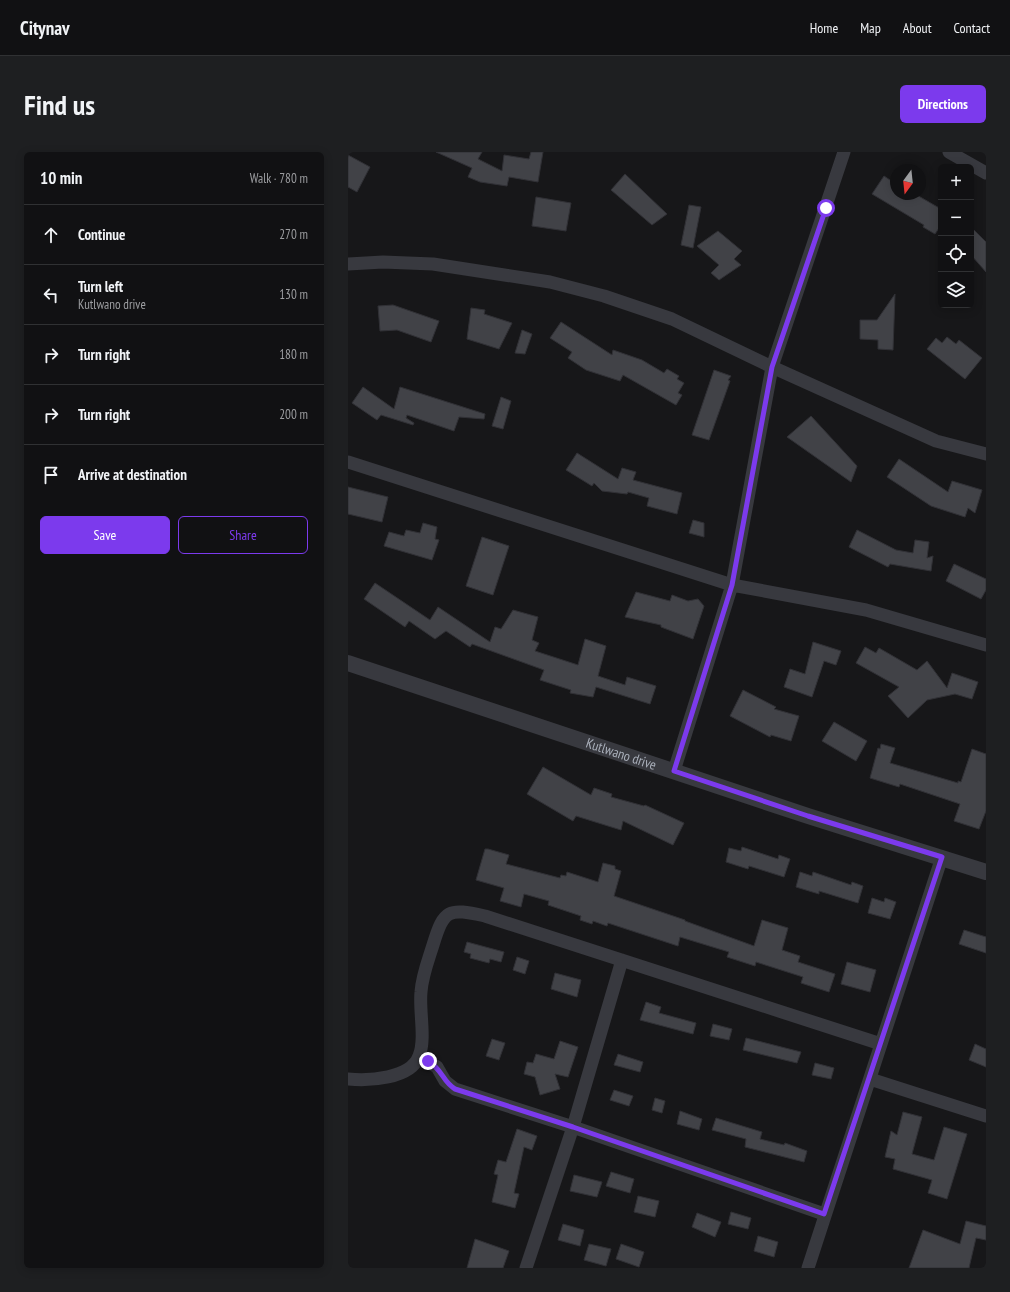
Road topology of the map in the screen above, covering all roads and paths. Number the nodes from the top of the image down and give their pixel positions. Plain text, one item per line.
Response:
1 (844, 152) edge
2 (949, 152) edge
3 (986, 173) edge
4 (348, 264) edge
5 (772, 367) junction
6 (986, 454) edge
7 (348, 462) edge
8 (732, 585) junction
9 (986, 645) edge
10 (348, 663) edge
11 (674, 771) junction
12 (942, 857) junction
13 (986, 872) edge
14 (622, 960) junction
15 (881, 1044) junction
16 (419, 1057) junction
17 (348, 1078) edge
18 (870, 1079) junction
19 (986, 1116) edge
20 (573, 1127) junction
21 (824, 1214) junction
22 (526, 1268) edge
23 (808, 1268) edge

1 - 5 street
2 - 3 street
4 - 5 street
5 - 6 street
5 - 8 street
7 - 8 street
8 - 9 street
8 - 11 street
10 - 11 street, Kutlwano drive
11 - 12 street, Kutlwano drive
12 - 13 street, Kutlwano drive
12 - 15 street
14 - 15 street
14 - 16 street
14 - 20 street
15 - 18 street
16 - 17 street
16 - 20 street
18 - 19 street
18 - 21 street
20 - 21 street
20 - 22 street
21 - 23 street

